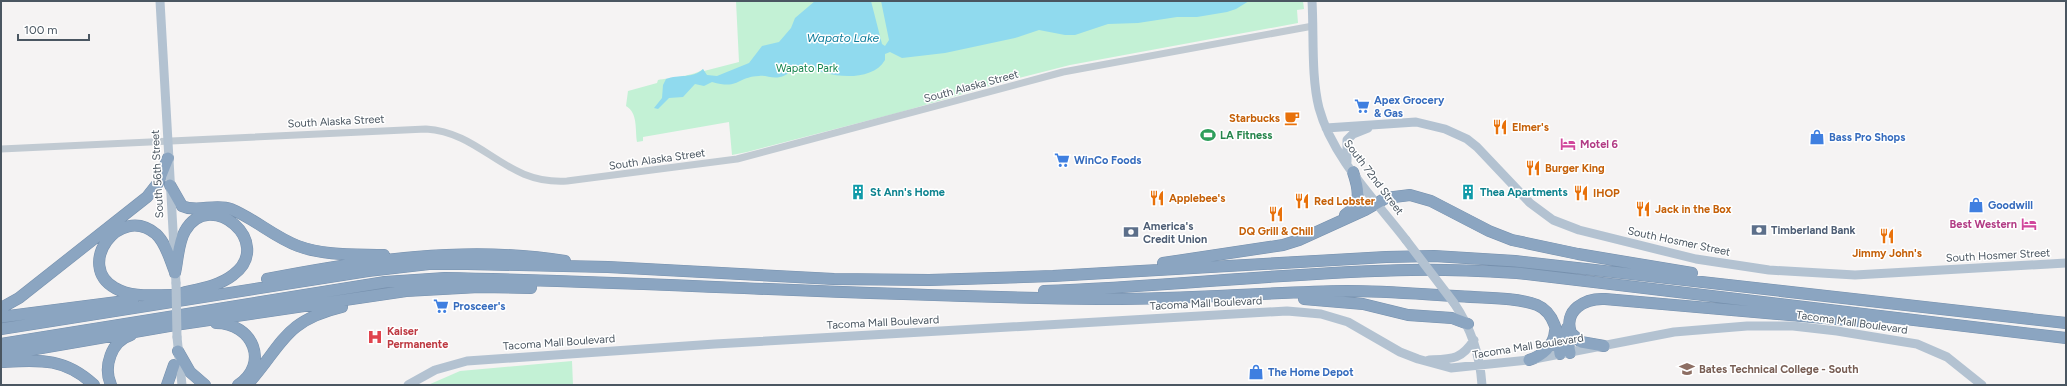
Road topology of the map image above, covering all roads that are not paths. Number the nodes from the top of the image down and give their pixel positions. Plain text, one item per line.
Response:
1 (160, 1) edge
2 (1312, 1) edge
3 (1314, 26) junction
4 (1375, 125) junction
5 (1326, 128) junction
6 (168, 140) junction
7 (1, 149) edge
8 (168, 158) junction
9 (1350, 168) junction
10 (170, 185) junction
11 (1377, 203) junction
12 (1329, 226) junction
13 (428, 256) junction
14 (2066, 263) edge
15 (608, 267) junction
16 (1083, 275) junction
17 (175, 278) junction
18 (468, 288) junction
19 (722, 288) junction
20 (1777, 289) junction
21 (177, 294) junction
22 (929, 294) junction
23 (1222, 297) junction
24 (1, 308) edge
25 (1570, 316) junction
26 (1, 317) edge
27 (187, 323) junction
28 (2066, 323) edge
29 (1468, 324) junction
30 (175, 325) junction
31 (1554, 326) junction
32 (1974, 327) junction
33 (1, 329) edge
34 (2066, 338) edge
35 (1474, 340) junction
36 (1, 344) edge
37 (177, 345) junction
38 (1604, 346) junction
39 (1565, 354) junction
40 (1, 355) edge
41 (1418, 359) junction
42 (1529, 360) junction
43 (1, 362) edge
44 (174, 365) junction
45 (1480, 367) junction
46 (94, 385) edge
47 (111, 385) edge
48 (167, 385) edge
49 (176, 385) edge
50 (182, 385) edge
51 (205, 385) edge
52 (238, 385) edge
53 (249, 385) edge
54 (408, 385) edge
55 (1482, 385) edge
56 (1982, 385) edge

1 - 6 main road, South 56th Street
2 - 3 main road, South 72nd Street
3 - 5 main road, South 72nd Street
3 - 6 street, South Alaska Street
4 - 5 main road, South Hosmer Street
4 - 9 main road
4 - 14 main road, South Hosmer Street
5 - 9 main road, South 72nd Street
6 - 7 street, South Alaska Street
6 - 8 main road, South 56th Street
8 - 10 main road, South 56th Street
8 - 24 highway
9 - 11 main road, South 72nd Street
9 - 12 highway
10 - 13 highway
10 - 17 main road, South 56th Street
11 - 12 highway
11 - 20 highway
11 - 29 main road, South 72nd Street, bridge
12 - 16 highway
13 - 15 highway
13 - 21 highway
15 - 16 highway
15 - 33 highway
16 - 20 highway
17 - 21 highway
17 - 21 highway
17 - 37 main road, South 56th Street, bridge
18 - 19 highway
18 - 27 highway
18 - 53 highway
19 - 22 highway
19 - 36 highway
20 - 28 highway
21 - 26 highway
22 - 23 highway
22 - 32 highway
23 - 29 highway
23 - 31 highway
25 - 32 highway
25 - 38 highway
25 - 39 highway
27 - 30 highway
27 - 52 highway
29 - 35 main road, South 72nd Street
30 - 40 highway
30 - 47 highway
31 - 39 highway
31 - 42 highway
32 - 34 highway
35 - 41 main road
35 - 45 main road, South 72nd Street
37 - 44 main road, South 56th Street
37 - 50 main road, South 56th Street
37 - 51 highway
38 - 39 main road, Tacoma Mall Boulevard
38 - 56 main road, Tacoma Mall Boulevard
39 - 42 main road, Tacoma Mall Boulevard
41 - 45 main road, Tacoma Mall Boulevard
41 - 54 main road, Tacoma Mall Boulevard
42 - 45 main road, Tacoma Mall Boulevard
43 - 46 highway
44 - 48 highway
44 - 49 main road, South 56th Street
45 - 55 main road, South 72nd Street

